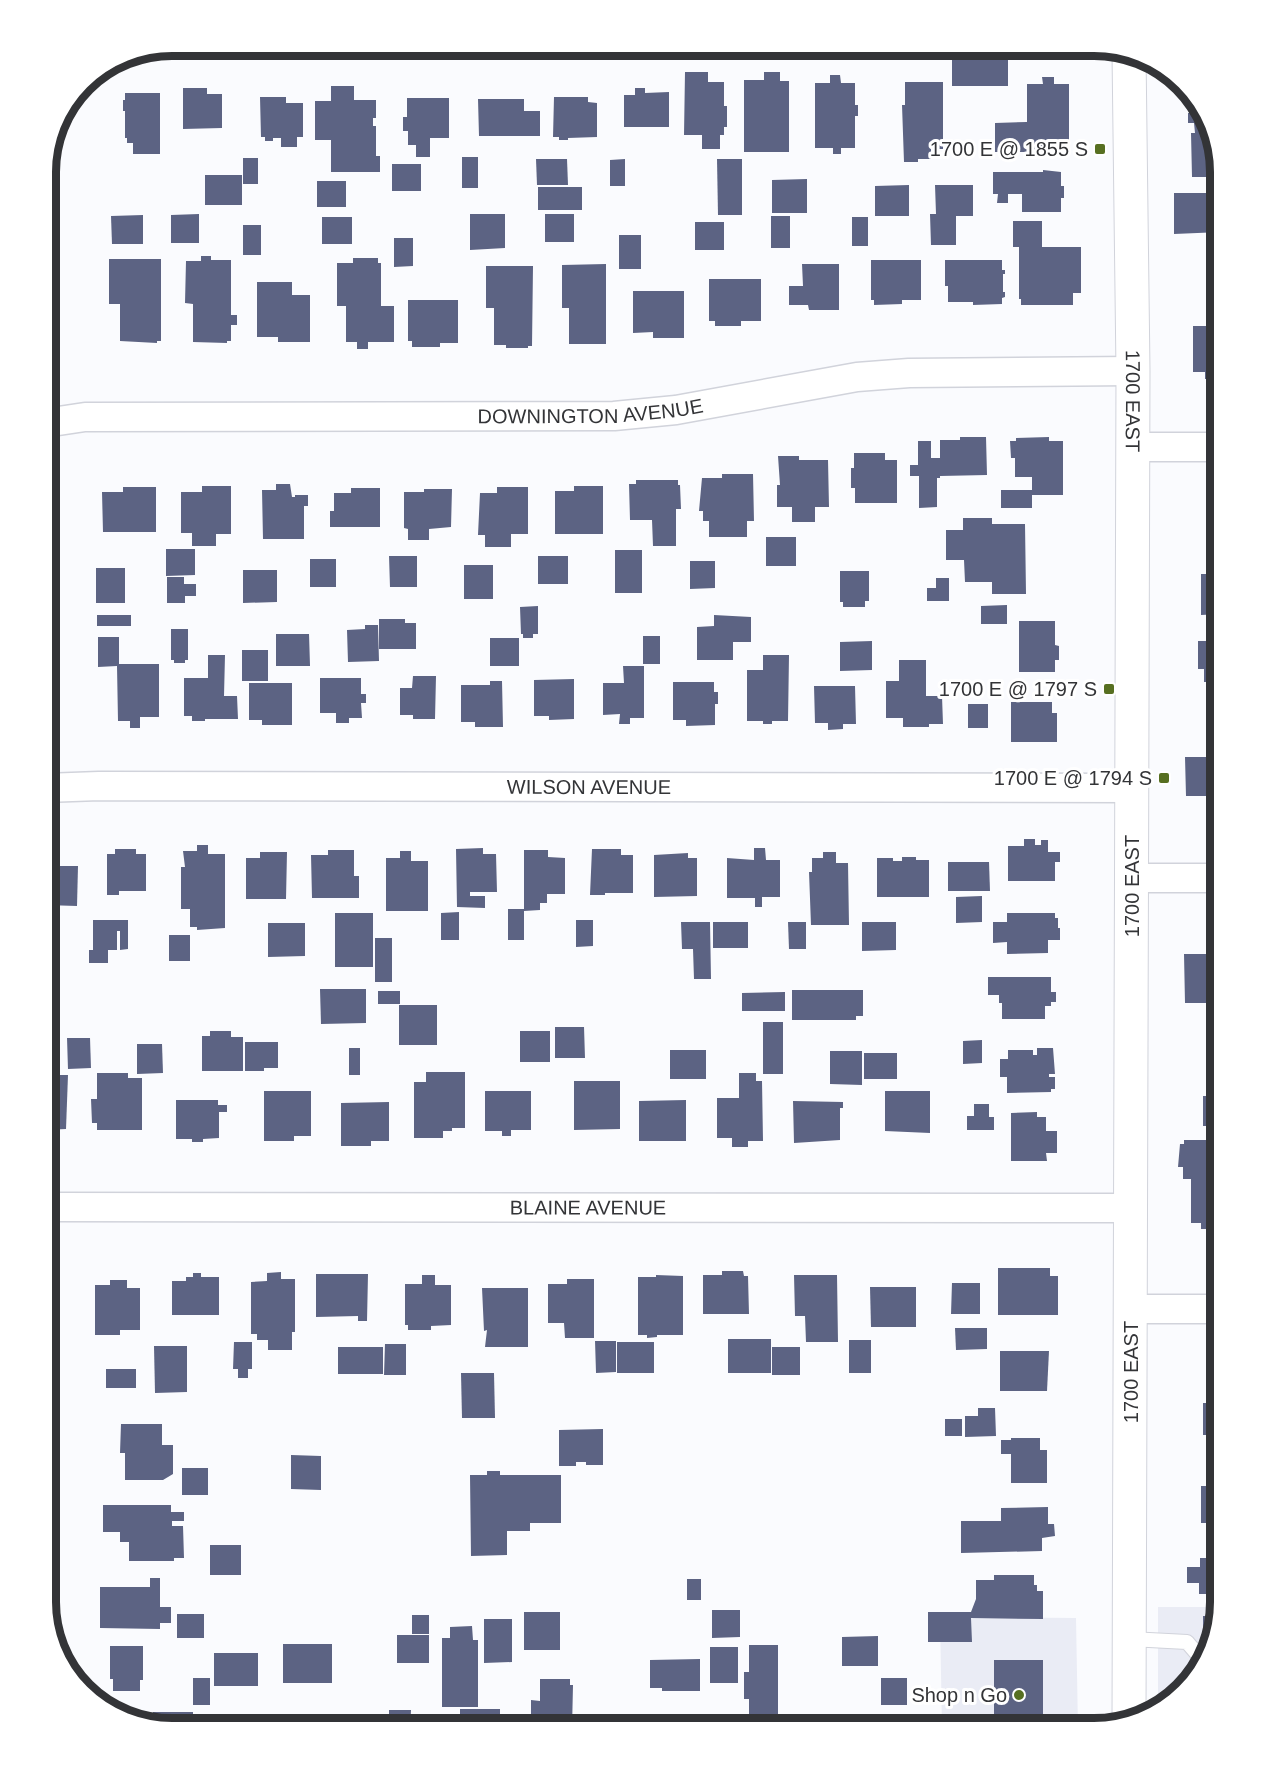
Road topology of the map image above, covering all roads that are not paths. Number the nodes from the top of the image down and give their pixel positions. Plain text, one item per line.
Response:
1 (1129, 61) edge
2 (1133, 371) junction
3 (56, 421) edge
4 (1133, 447) junction
5 (1210, 447) edge
6 (56, 788) edge
7 (1133, 789) junction
8 (1132, 878) junction
9 (1210, 878) edge
10 (56, 1207) edge
11 (1131, 1208) junction
12 (1131, 1309) junction
13 (1210, 1309) edge
14 (1130, 1638) junction
15 (1198, 1655) edge
16 (1133, 1712) edge

1 - 2 street, 1700 EAST
2 - 3 street, DOWNINGTON AVENUE
2 - 4 street, 1700 EAST
4 - 5 street
4 - 7 street, 1700 EAST
6 - 7 street, WILSON AVENUE
7 - 8 street, 1700 EAST
8 - 9 street
8 - 11 street, 1700 EAST
10 - 11 street, BLAINE AVENUE
11 - 12 street, 1700 EAST
12 - 13 street
12 - 14 street, 1700 EAST
14 - 15 lane
14 - 16 street, 1700 EAST

